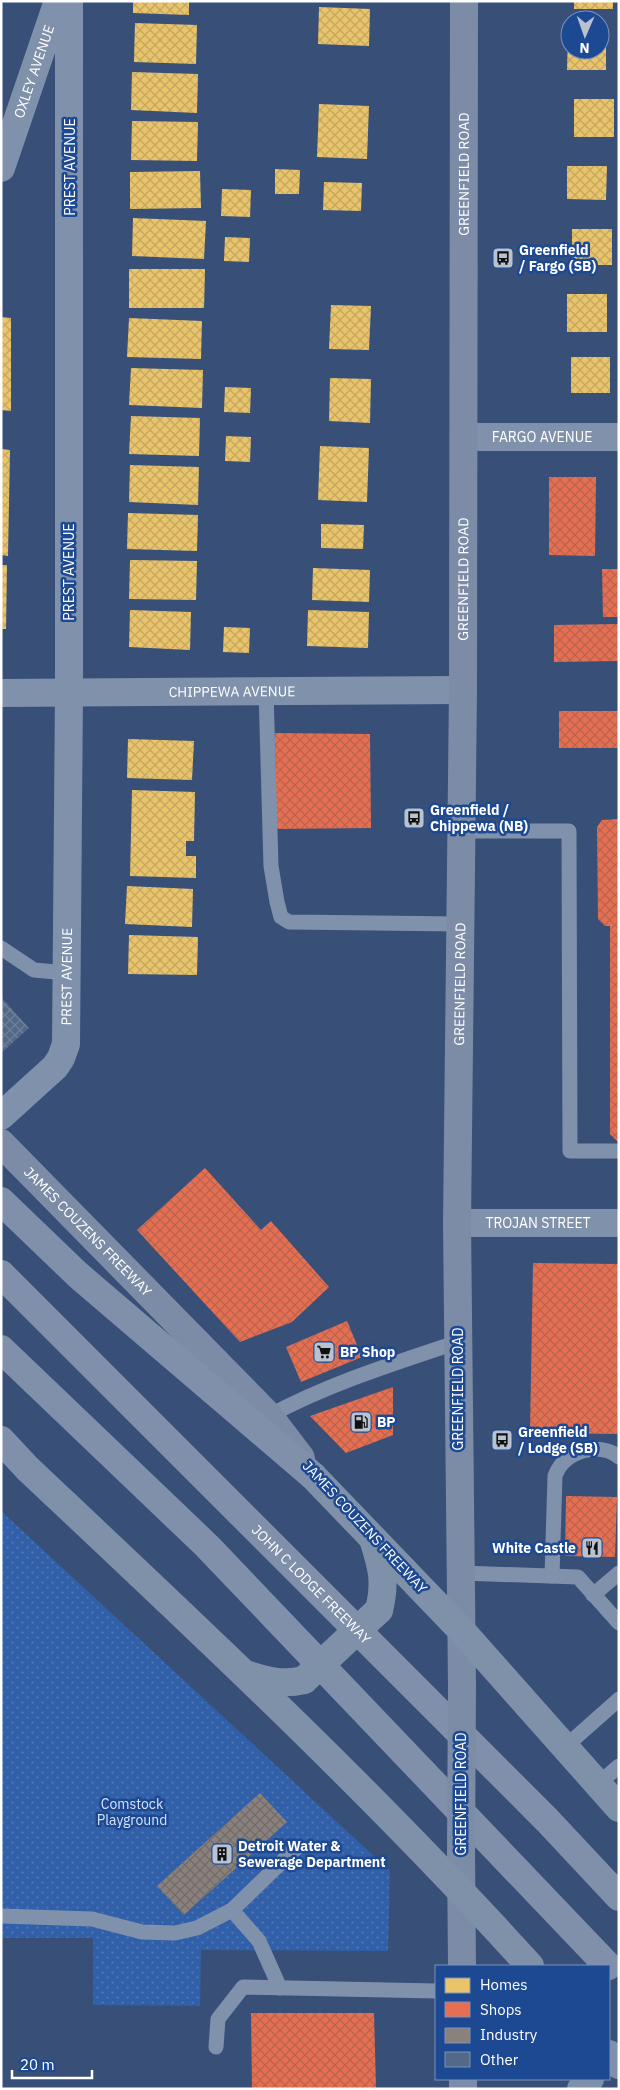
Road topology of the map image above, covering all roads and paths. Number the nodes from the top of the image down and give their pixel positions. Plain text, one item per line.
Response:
1 (58, 1) edge
2 (69, 1) edge
3 (464, 1) edge
4 (1, 168) edge
5 (464, 437) junction
6 (619, 437) edge
7 (463, 690) junction
8 (266, 692) junction
9 (1, 693) edge
10 (69, 693) junction
11 (462, 831) junction
12 (460, 924) junction
13 (1, 948) edge
14 (67, 973) junction
15 (1, 1116) edge
16 (1, 1143) edge
17 (619, 1151) edge
18 (1, 1201) edge
19 (457, 1223) junction
20 (619, 1223) edge
21 (1, 1274) edge
22 (458, 1342) junction
23 (1, 1349) edge
24 (269, 1416) junction
25 (1, 1440) edge
26 (1, 1447) edge
27 (619, 1457) edge
28 (28, 1469) junction
29 (313, 1476) junction
30 (373, 1538) junction
31 (461, 1573) junction
32 (619, 1573) edge
33 (552, 1576) junction
34 (593, 1595) junction
35 (619, 1623) edge
36 (462, 1631) junction
37 (245, 1673) junction
38 (619, 1699) edge
39 (565, 1747) junction
40 (619, 1766) edge
41 (598, 1784) junction
42 (619, 1808) edge
43 (296, 1848) dead end
44 (461, 1893) junction
45 (619, 1897) edge
46 (232, 1910) junction
47 (1, 1916) edge
48 (462, 1965) edge
49 (529, 1965) edge
50 (606, 1965) edge
51 (610, 1969) edge
52 (619, 1978) edge
53 (280, 1988) junction
54 (435, 1990) edge
55 (216, 2047) dead end

1 - 4 street, OXLEY AVENUE
2 - 10 street, PREST AVENUE
3 - 5 main road, GREENFIELD ROAD
5 - 6 street, FARGO AVENUE
5 - 7 main road, GREENFIELD ROAD
7 - 8 street, CHIPPEWA AVENUE
7 - 11 main road, GREENFIELD ROAD
8 - 10 street, CHIPPEWA AVENUE
8 - 12 lane
9 - 10 street, CHIPPEWA AVENUE
10 - 14 street, PREST AVENUE
11 - 12 main road, GREENFIELD ROAD
11 - 17 lane
12 - 19 main road, GREENFIELD ROAD
13 - 14 lane
14 - 15 street, PREST AVENUE
16 - 24 main road, JAMES COUZENS FREEWAY
18 - 29 highway
19 - 20 street, TROJAN STREET
19 - 22 main road, GREENFIELD ROAD
21 - 45 highway, JOHN C LODGE FREEWAY
22 - 24 lane
22 - 31 main road, GREENFIELD ROAD
23 - 50 highway
24 - 29 main road, JAMES COUZENS FREEWAY
25 - 28 highway
26 - 28 main road
27 - 33 lane
28 - 37 main road
29 - 30 main road, JAMES COUZENS FREEWAY
30 - 36 main road, JAMES COUZENS FREEWAY
30 - 37 main road, bridge
31 - 33 lane
31 - 36 main road, GREENFIELD ROAD
32 - 34 lane
33 - 34 lane
34 - 35 lane
36 - 39 main road, JAMES COUZENS FREEWAY
36 - 44 main road, GREENFIELD ROAD, bridge
37 - 44 main road
38 - 39 lane
39 - 41 main road, JAMES COUZENS FREEWAY
40 - 41 lane
41 - 42 main road, JAMES COUZENS FREEWAY
43 - 46 lane
44 - 48 main road, GREENFIELD ROAD
44 - 49 main road
46 - 47 lane
46 - 53 lane
51 - 52 highway
53 - 54 lane
53 - 55 lane

